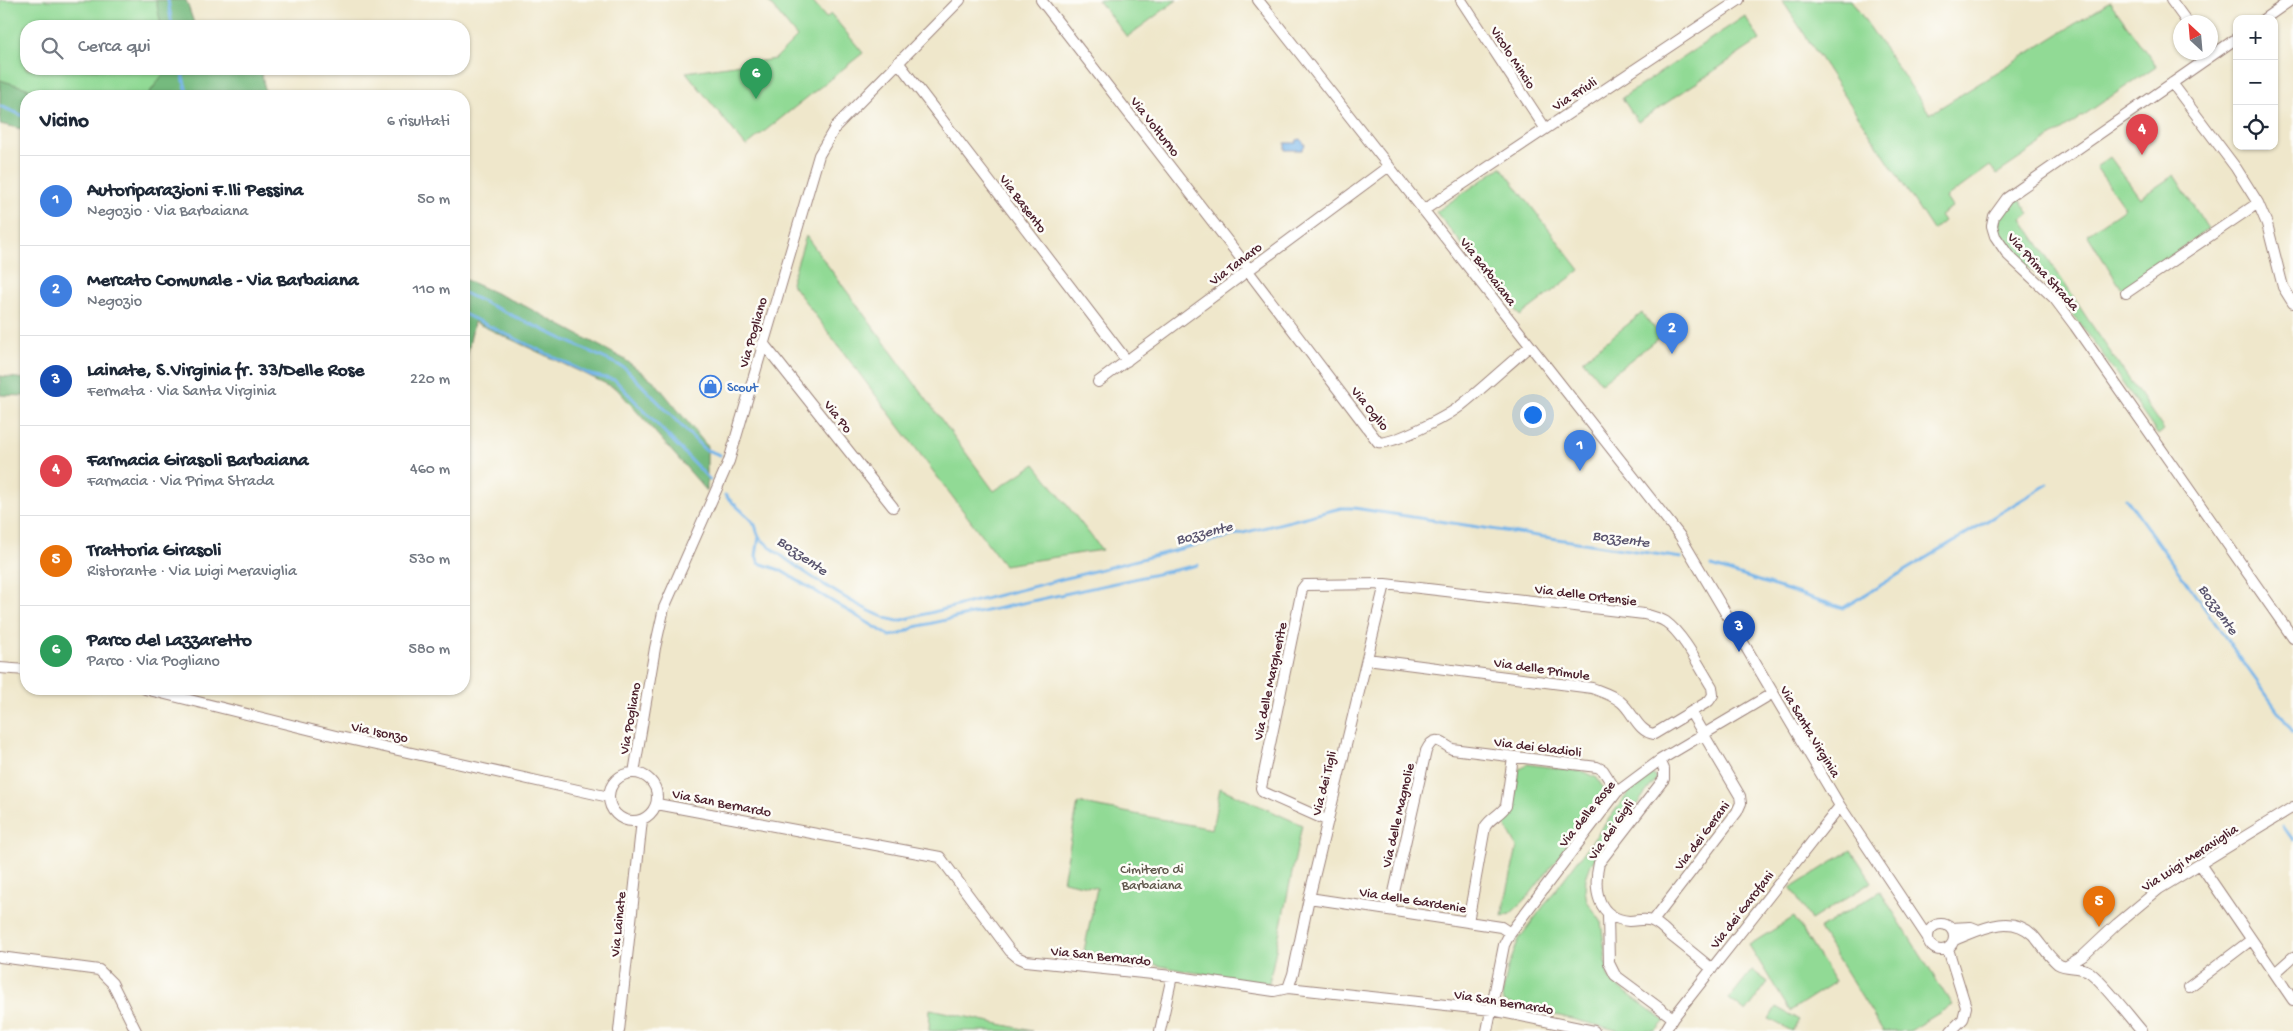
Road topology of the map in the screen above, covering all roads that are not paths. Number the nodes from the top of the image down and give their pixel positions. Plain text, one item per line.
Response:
1 (960, 0) edge
2 (1041, 0) edge
3 (1258, 0) edge
4 (1461, 0) edge
5 (1739, 0) edge
6 (2171, 0) edge
7 (2291, 0) edge
8 (2183, 15) edge
9 (2270, 15) edge
10 (2233, 40) edge
11 (2218, 49) edge
12 (2202, 60) edge
13 (898, 62) junction
14 (2172, 83) junction
15 (1546, 128) junction
16 (1389, 166) junction
17 (2258, 203) junction
18 (1424, 210) junction
19 (1249, 270) junction
20 (2126, 293) dead end
21 (2293, 303) edge
22 (763, 343) junction
23 (1530, 346) junction
24 (1127, 361) junction
25 (1098, 382) dead end
26 (893, 507) dead end
27 (1695, 561) joint
28 (1385, 584) junction
29 (2293, 638) edge
30 (1367, 658) junction
31 (0, 668) edge
32 (20, 670) edge
33 (1773, 693) junction
34 (169, 695) edge
35 (1691, 713) junction
36 (1704, 735) junction
37 (1445, 744) joint
38 (1514, 756) junction
39 (1660, 760) junction
40 (634, 773) junction
41 (1617, 792) junction
42 (609, 797) junction
43 (656, 804) junction
44 (1840, 806) junction
45 (2293, 807) edge
46 (642, 820) junction
47 (1328, 821) junction
48 (2200, 864) junction
49 (1309, 898) junction
50 (1390, 910) junction
51 (1911, 910) junction
52 (1608, 914) junction
53 (1653, 921) junction
54 (1468, 922) junction
55 (1939, 925) junction
56 (1950, 928) junction
57 (1976, 929) junction
58 (1510, 933) junction
59 (1928, 938) junction
60 (1954, 940) junction
61 (2252, 940) junction
62 (1948, 949) junction
63 (2083, 956) junction
64 (2293, 957) edge
65 (0, 958) edge
66 (2067, 966) junction
67 (1712, 969) junction
68 (2088, 971) junction
69 (2275, 973) junction
70 (1172, 976) junction
71 (2189, 987) dead end
72 (1288, 988) junction
73 (2293, 1000) edge
74 (1492, 1010) junction
75 (1673, 1018) junction
76 (136, 1031) edge
77 (618, 1031) edge
78 (1160, 1031) edge
79 (1488, 1031) edge
80 (1594, 1031) edge
81 (1665, 1031) edge
82 (1951, 1031) edge
83 (2142, 1031) edge

1 - 13 street, Via Pogliano
2 - 19 street, Via Volturno
3 - 16 street, Via Barbaiana
4 - 15 street, Vicolo Mincio
5 - 15 street, Via Friuli
6 - 8 street
7 - 9 street
10 - 11 street, Via Prima Strada
12 - 14 street, Via Prima Strada
13 - 22 street, Via Pogliano
13 - 24 street, Via Basento
14 - 17 street
14 - 29 street, Via Prima Strada
15 - 18 street, Via Friuli
16 - 18 street, Via Barbaiana
16 - 19 street, Via Tanaro
17 - 20 street
17 - 21 street
18 - 23 street, Via Barbaiana
19 - 23 street, Via Oglio
19 - 24 street, Via Tanaro
22 - 26 street, Via Po
22 - 40 street, Via Pogliano
23 - 27 street, Via Barbaiana
24 - 25 street, Via Tanaro
27 - 33 street, Via Santa Virginia
28 - 30 street, Via dei Tigli
28 - 35 street, Via delle Ortensie
28 - 47 street, Via delle Margherite
30 - 35 street, Via delle Primule
30 - 47 street, Via dei Tigli
31 - 32 street
33 - 36 street, Via delle Rose
33 - 44 street, Via Santa Virginia
34 - 42 street, Via Isonzo
35 - 36 street
36 - 39 street, Via delle Rose
36 - 53 street, Via dei Gerani
37 - 38 street, Via dei Gladioli
37 - 50 street, Via delle Magnolie
38 - 41 street, Via dei Gladioli
38 - 54 street
39 - 41 street, Via delle Rose
39 - 52 street, Via dei Gigli
40 - 42 street, Via Pogliano
40 - 43 street, Via Pogliano
41 - 58 street, Via delle Rose
42 - 46 street
43 - 46 street
43 - 70 street, Via San Bernardo
44 - 51 street, Via Santa Virginia
44 - 67 street, Via dei Garofani
45 - 48 street, Via Luigi Meraviglia
46 - 77 street, Via Lainate
47 - 49 street, Via dei Tigli
48 - 61 street
48 - 63 street, Via Luigi Meraviglia
49 - 50 street, Via delle Gardenie
49 - 72 street, Via dei Tigli
50 - 54 street, Via delle Gardenie
51 - 55 street, Via Santa Virginia
51 - 59 street, Via Santa Virginia
52 - 53 street
52 - 75 street
53 - 67 street
54 - 58 street, Via delle Gardenie
55 - 56 street
55 - 59 street
56 - 57 street
56 - 60 street
57 - 60 street
57 - 66 street
58 - 74 street, Via delle Rose
59 - 62 street
60 - 62 street
61 - 69 street
61 - 71 street
62 - 82 street
63 - 66 street, Via Luigi Meraviglia
63 - 68 street
64 - 69 street
65 - 76 street
66 - 68 street
67 - 75 street, Via dei Garofani
68 - 83 street
69 - 73 street
70 - 72 street, Via San Bernardo
70 - 78 street
72 - 74 street, Via San Bernardo
74 - 79 street, Via delle Rose
74 - 80 street, Via San Bernardo
75 - 81 street, Via dei Garofani

